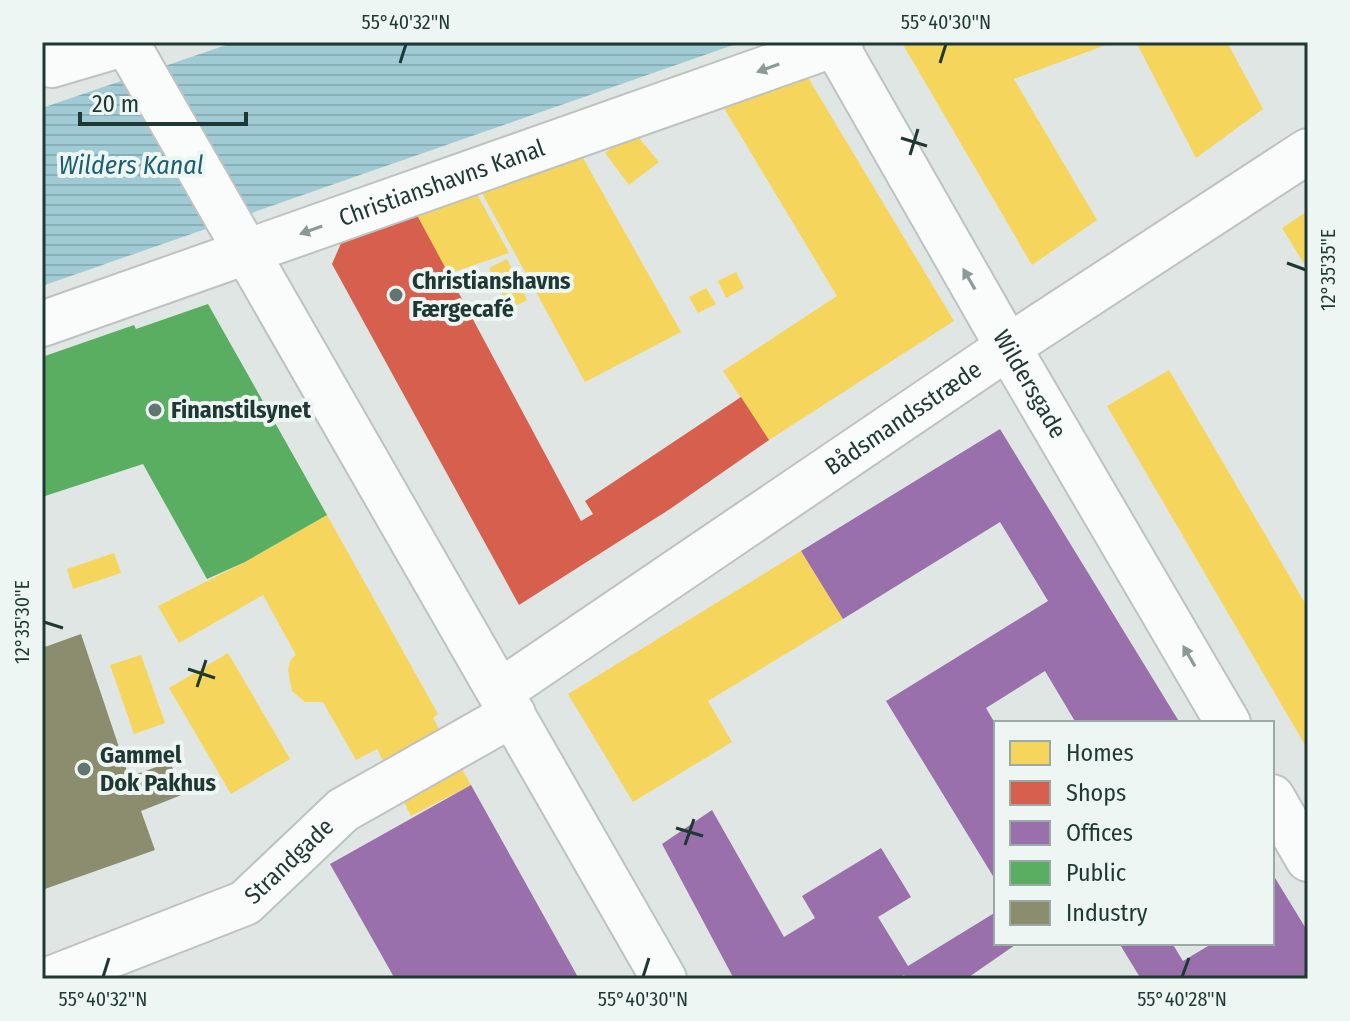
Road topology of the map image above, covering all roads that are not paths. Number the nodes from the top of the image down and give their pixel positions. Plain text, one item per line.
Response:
1 (128, 43) edge
2 (838, 43) edge
3 (52, 65) dead end
4 (1308, 151) edge
5 (246, 253) junction
6 (42, 324) edge
7 (1008, 347) junction
8 (507, 702) junction
9 (1227, 721) edge
10 (1274, 800) edge
11 (1308, 859) edge
12 (50, 979) edge
13 (664, 979) edge

1 - 3 street
1 - 5 street
2 -> 5 street, Christianshavns Kanal
7 -> 2 street, Wildersgade
4 - 7 street, Bådsmandsstræde
5 - 6 street, Christianshavns Kanal
5 - 8 street
7 - 8 street, Bådsmandsstræde
9 -> 7 street, Wildersgade
8 - 12 street, Strandgade
8 - 13 street
10 - 11 street

